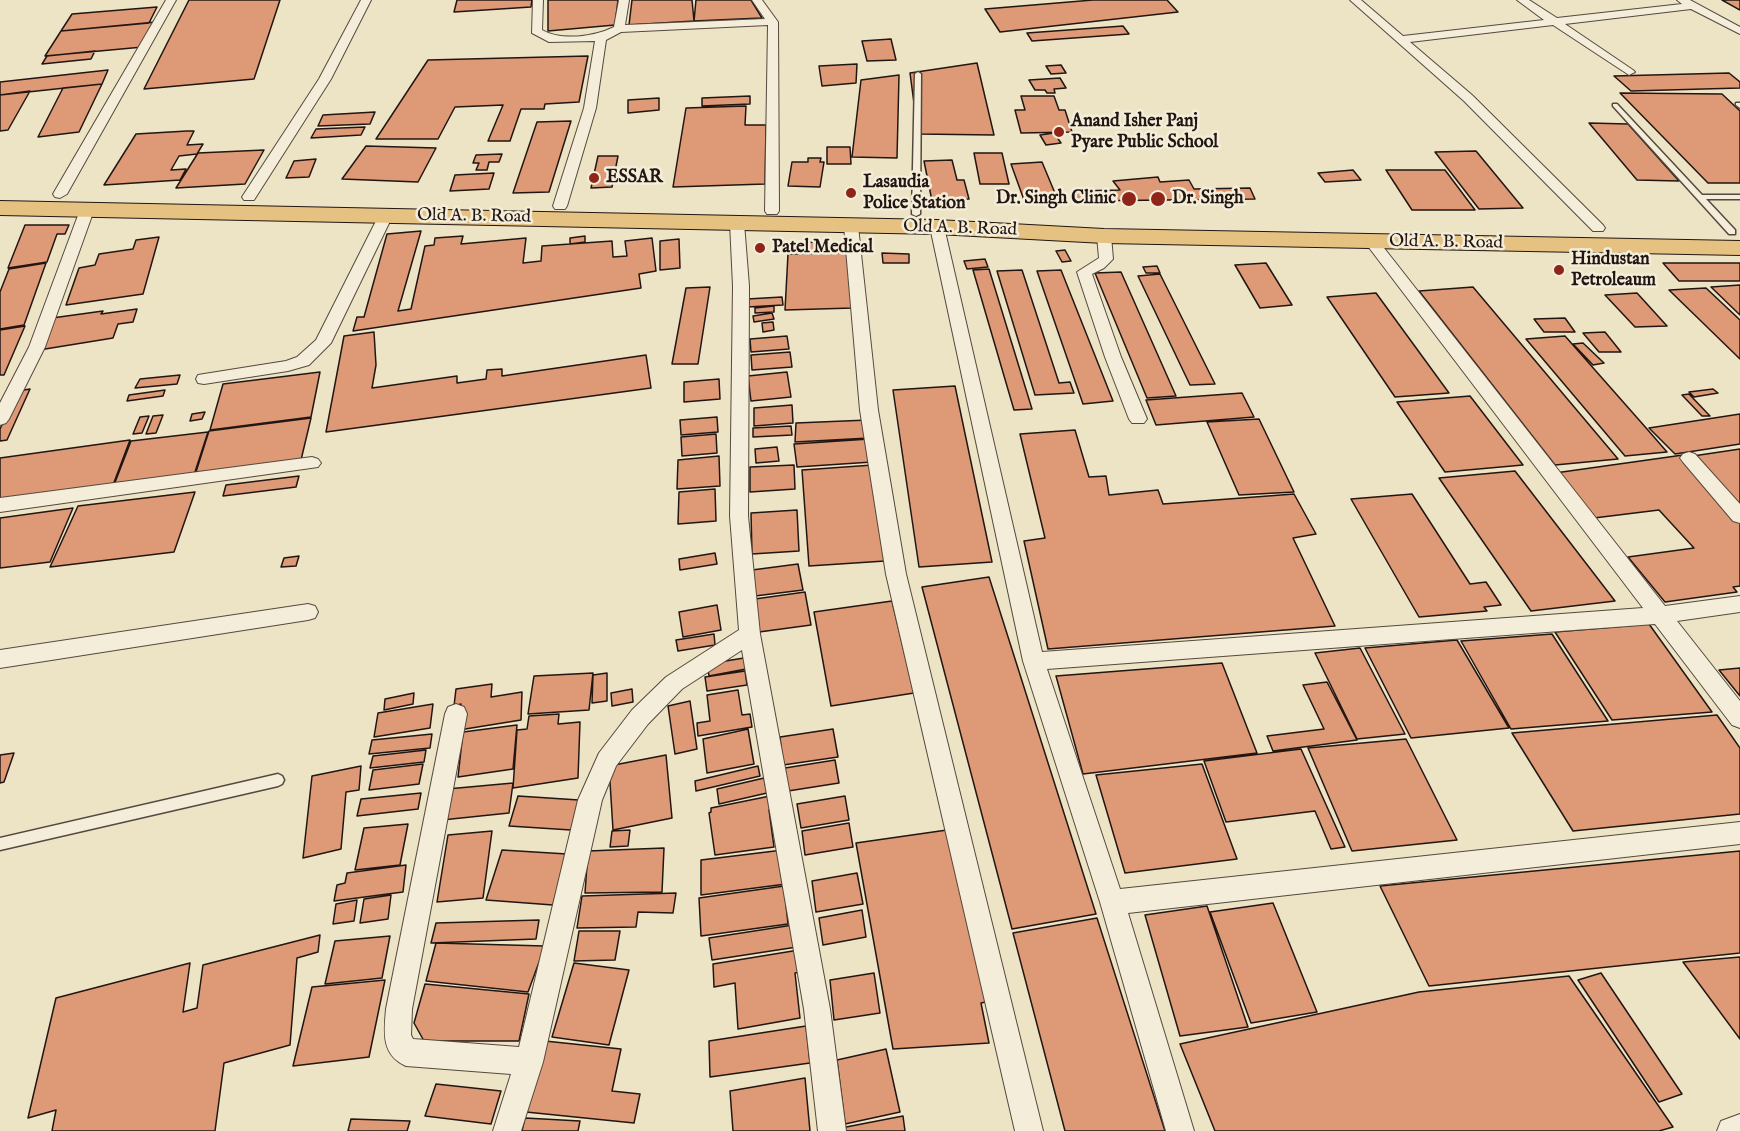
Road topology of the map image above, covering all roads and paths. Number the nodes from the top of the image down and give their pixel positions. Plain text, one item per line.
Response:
1 (171, 0) edge
2 (366, 0) edge
3 (538, 0) edge
4 (624, 0) edge
5 (757, 0) edge
6 (1355, 0) edge
7 (1522, 0) edge
8 (1687, 3) edge
9 (1556, 21) junction
10 (773, 22) junction
11 (619, 29) junction
12 (1740, 31) edge
13 (601, 38) junction
14 (1399, 40) junction
15 (1629, 72) dead end
16 (918, 74) dead end
17 (1615, 105) dead end
18 (0, 192) edge
19 (60, 194) junction
20 (249, 197) junction
21 (1701, 197) junction
22 (1740, 197) edge
23 (560, 206) junction
24 (0, 208) edge
25 (87, 210) junction
26 (772, 211) junction
27 (916, 214) junction
28 (386, 215) junction
29 (737, 223) junction
30 (851, 226) junction
31 (937, 227) junction
32 (1598, 228) junction
33 (1104, 236) junction
34 (1738, 237) edge
35 (1372, 242) junction
36 (204, 379) dead end
37 (0, 419) edge
38 (1138, 419) dead end
39 (1689, 458) dead end
40 (312, 463) dead end
41 (0, 506) edge
42 (1740, 516) edge
43 (1740, 604) edge
44 (308, 612) dead end
45 (1662, 615) junction
46 (750, 634) junction
47 (0, 660) edge
48 (1034, 661) junction
49 (456, 714) dead end
50 (1740, 718) edge
51 (278, 780) dead end
52 (1740, 833) edge
53 (0, 844) edge
54 (1112, 902) junction
55 (529, 1062) junction
56 (1740, 1128) edge
57 (507, 1131) edge
58 (832, 1131) edge
59 (1029, 1131) edge
60 (1180, 1131) edge
61 (1731, 1131) edge

1 - 19 street
2 - 20 street
3 - 13 street
4 - 11 street
5 - 10 street
6 - 14 street
7 - 9 street
8 - 9 street
8 - 12 street
9 - 14 street
9 - 15 street
10 - 11 street
10 - 26 street
11 - 13 street
13 - 23 street
14 - 32 street
16 - 27 lane
17 - 21 lane
18 - 19 main road, Old A. B. Road
19 - 20 main road, Old A. B. Road
20 - 23 main road, Old A. B. Road
21 - 22 lane
21 - 34 lane
23 - 26 main road, Old A. B. Road
24 - 25 main road, Old A. B. Road
25 - 28 main road, Old A. B. Road
25 - 37 street
26 - 27 main road, Old A. B. Road
27 - 32 main road, Old A. B. Road
28 - 29 main road, Old A. B. Road
28 - 36 street
29 - 30 main road, Old A. B. Road
29 - 46 street
30 - 31 main road, Old A. B. Road
30 - 59 street
31 - 33 main road, Old A. B. Road
31 - 48 street
32 - 34 main road, Old A. B. Road
33 - 35 main road, Old A. B. Road
33 - 38 street
34 - 35 main road, Old A. B. Road
35 - 45 street
39 - 42 street
40 - 41 street
43 - 45 street
44 - 47 street
45 - 48 street
45 - 50 street
46 - 55 street
46 - 58 street
48 - 54 street
49 - 55 street
51 - 53 lane
52 - 54 street
54 - 60 street
55 - 57 street
56 - 61 street

